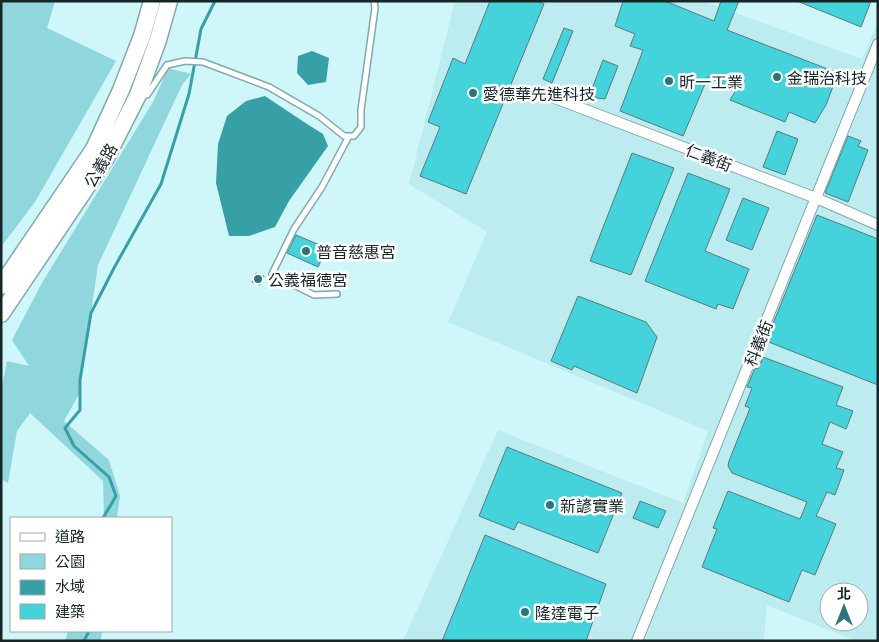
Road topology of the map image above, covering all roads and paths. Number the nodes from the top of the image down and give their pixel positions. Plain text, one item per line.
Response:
1 (152, 1) edge
2 (168, 1) edge
3 (374, 1) edge
4 (878, 44) edge
5 (121, 90) junction
6 (539, 92) dead end
7 (138, 95) junction
8 (349, 136) junction
9 (816, 198) junction
10 (878, 225) edge
11 (1, 286) edge
12 (337, 294) dead end
13 (1, 314) edge
14 (637, 641) edge

1 - 5 main road, 公義路
2 - 7 main road, 公義路
3 - 8 lane
4 - 9 street, 科義街
5 - 7 lane
5 - 11 main road, 公義路
6 - 9 street, 仁義街
7 - 8 lane
7 - 13 main road, 公義路
8 - 12 lane
9 - 10 street, 仁義街
9 - 14 street, 科義街

